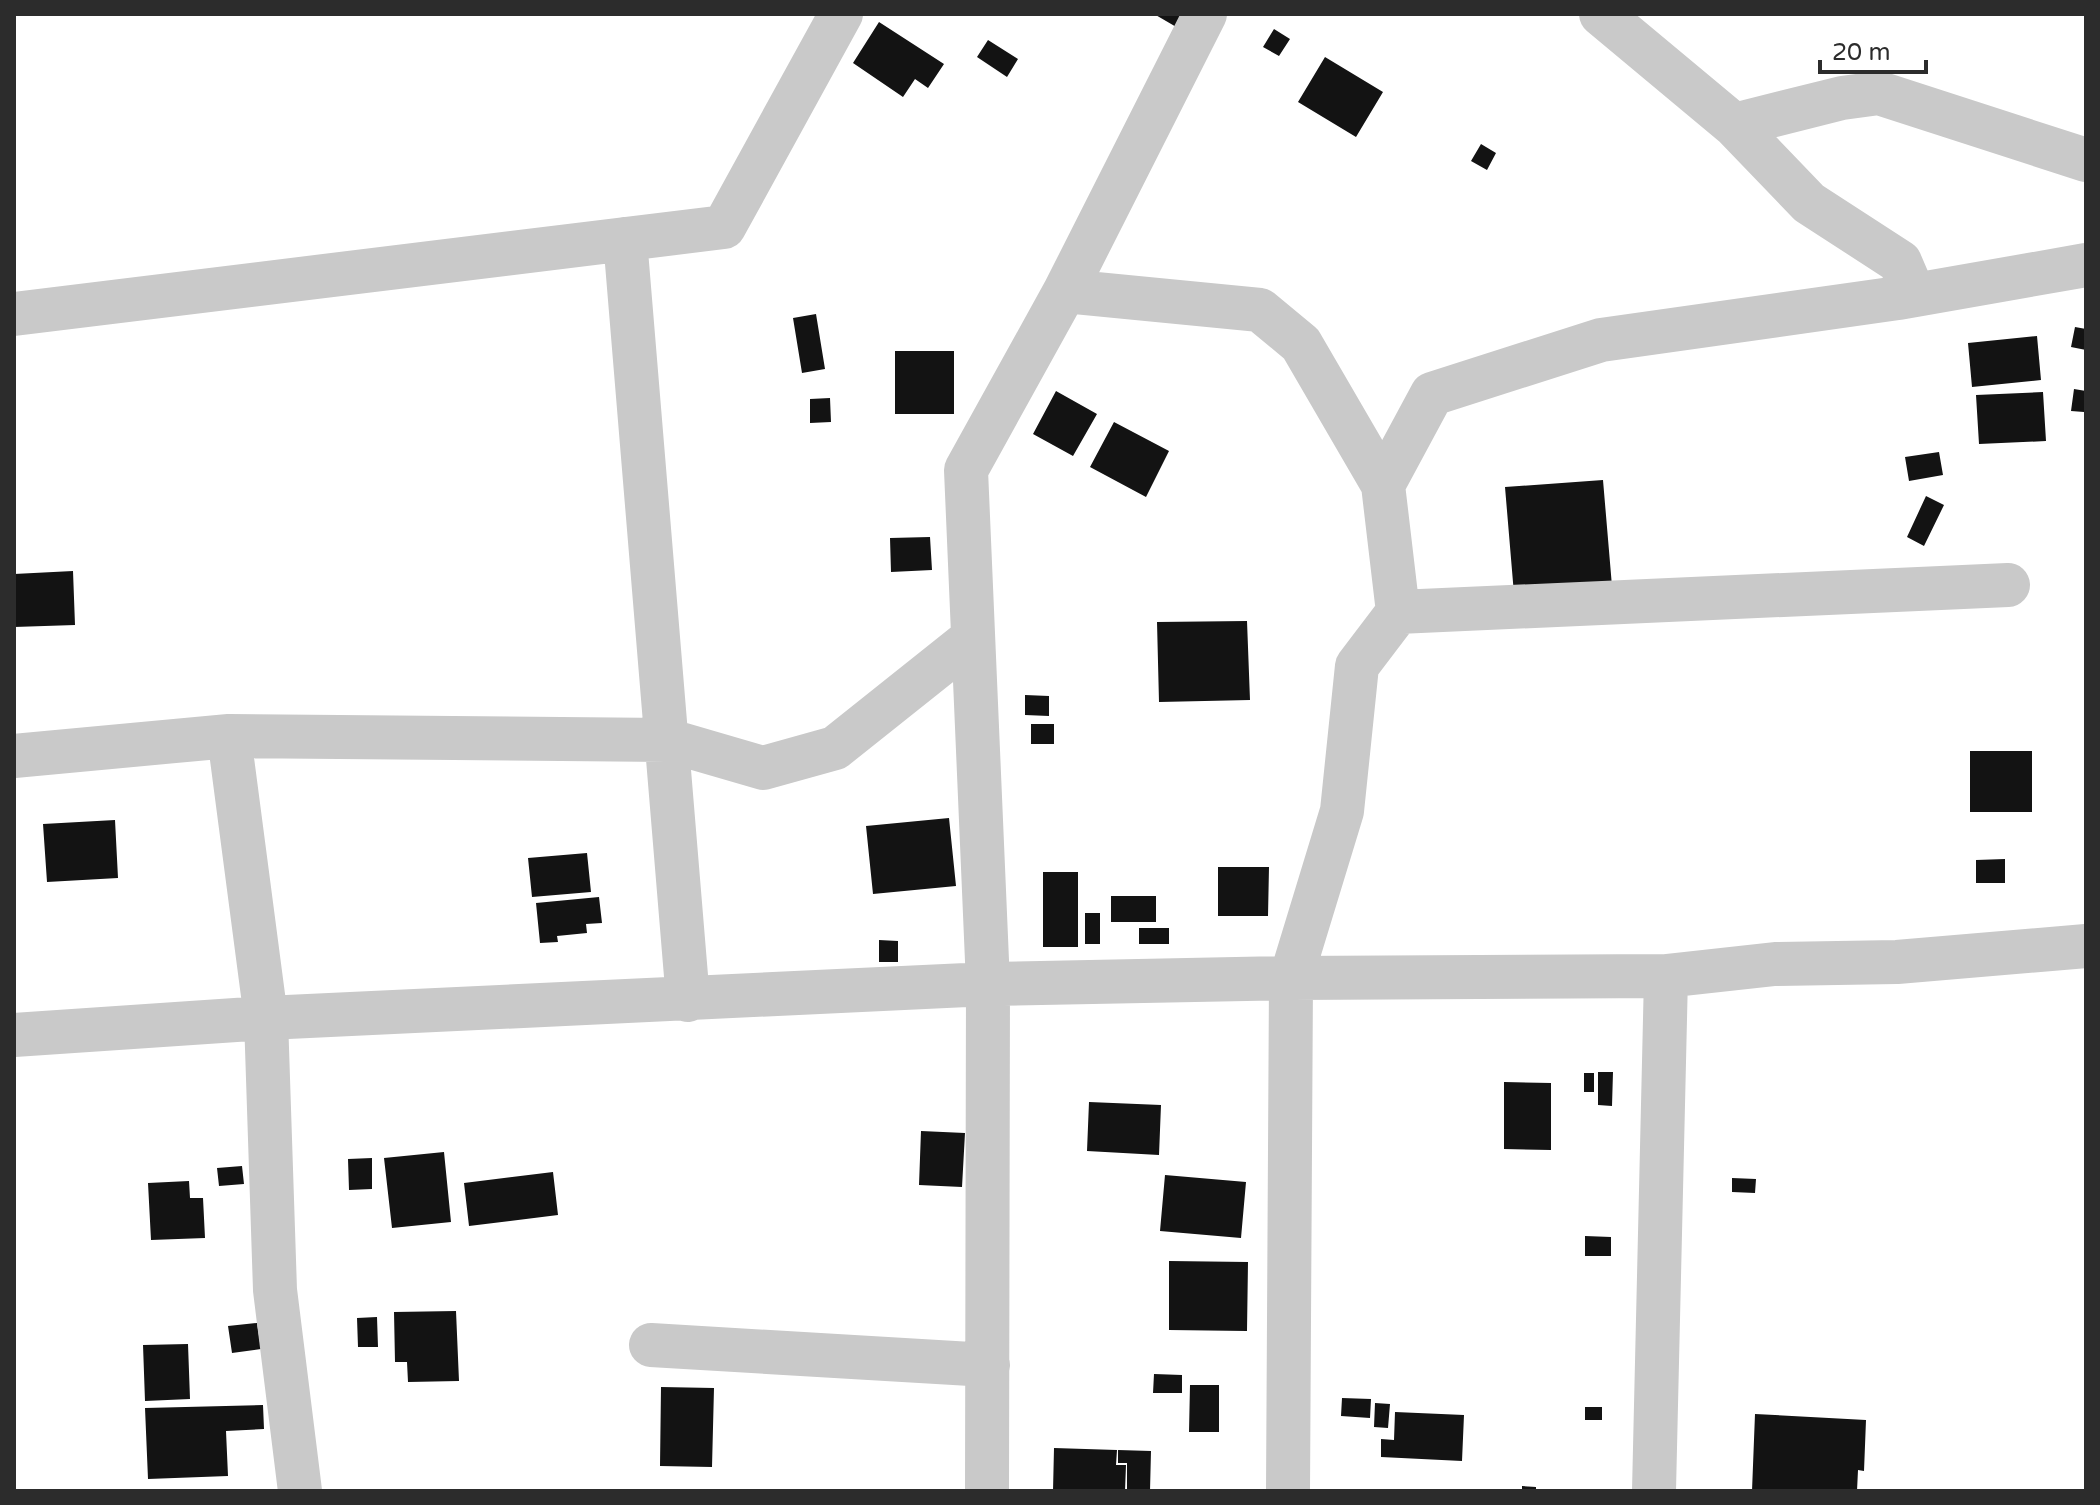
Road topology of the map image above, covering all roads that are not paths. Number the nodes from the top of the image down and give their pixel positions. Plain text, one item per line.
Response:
1 (841, 14) edge
2 (1205, 14) edge
3 (1601, 14) edge
4 (1734, 125) junction
5 (2086, 160) edge
6 (625, 239) junction
7 (2086, 265) edge
8 (1065, 291) junction
9 (1898, 298) junction
10 (14, 314) edge
11 (1383, 485) junction
12 (2008, 585) dead end
13 (1398, 612) junction
14 (973, 638) junction
15 (229, 736) junction
16 (667, 740) junction
17 (14, 756) edge
18 (2086, 946) edge
19 (1666, 976) junction
20 (1291, 978) junction
21 (988, 984) junction
22 (688, 1000) junction
23 (266, 1018) junction
24 (14, 1035) edge
25 (651, 1345) dead end
26 (988, 1365) junction
27 (300, 1491) edge
28 (987, 1491) edge
29 (1288, 1491) edge
30 (1654, 1491) edge

1 - 6 street
2 - 8 street
3 - 4 street
4 - 5 street
4 - 9 street
6 - 10 street
6 - 16 street
7 - 9 street
8 - 11 street
8 - 14 street
9 - 11 street
11 - 13 street
12 - 13 street
13 - 20 street
14 - 16 street
14 - 21 street
15 - 16 street
15 - 17 street
15 - 23 street
16 - 22 street
18 - 19 street
19 - 20 street
19 - 30 street
20 - 21 street
20 - 29 street
21 - 22 street
21 - 26 street
22 - 23 street
23 - 24 street
23 - 27 street
25 - 26 street
26 - 28 street

